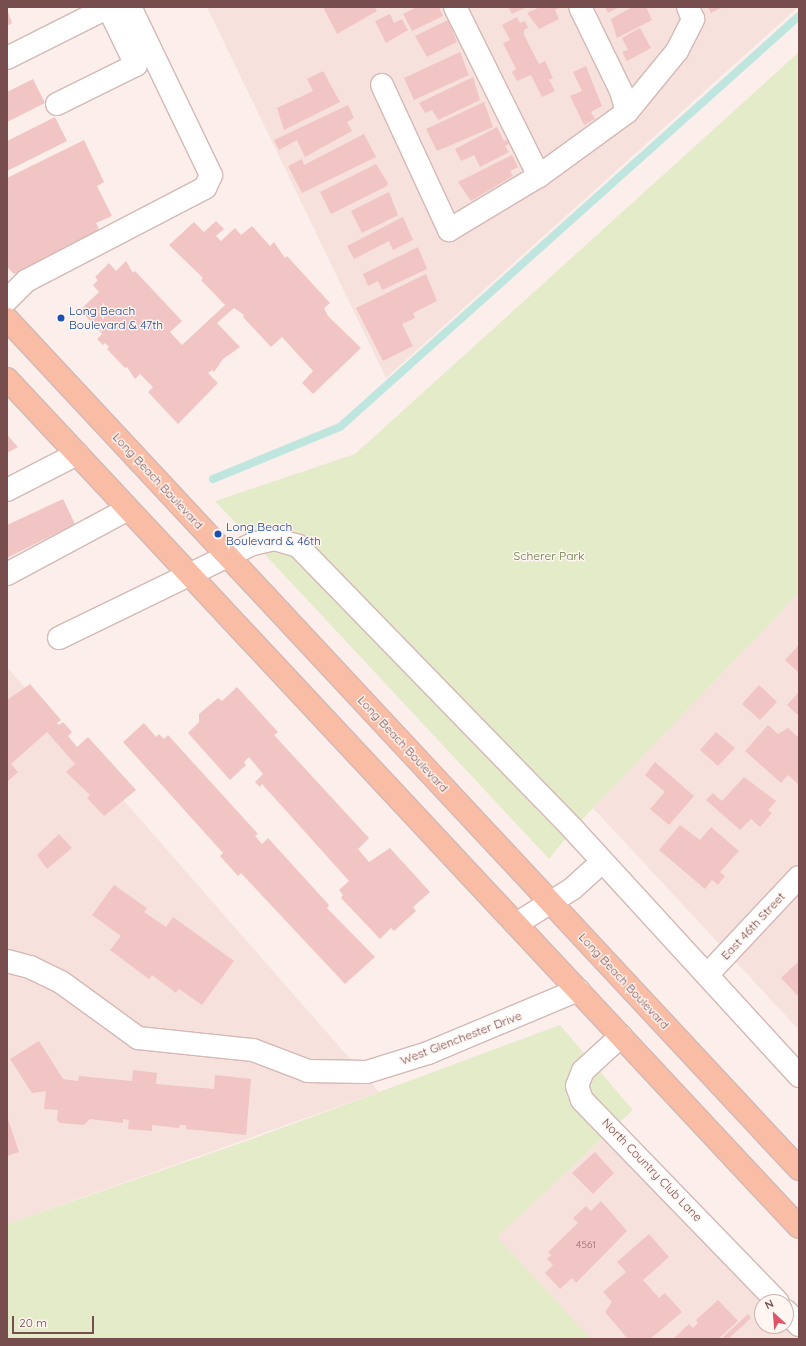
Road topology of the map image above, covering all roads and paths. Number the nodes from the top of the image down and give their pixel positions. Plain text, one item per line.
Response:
1 (108, 7) edge
2 (130, 7) edge
3 (455, 7) edge
4 (580, 7) edge
5 (688, 7) edge
6 (7, 58) edge
7 (382, 85) dead end
8 (57, 104) dead end
9 (627, 112) junction
10 (538, 176) junction
11 (7, 300) edge
12 (7, 319) edge
13 (7, 379) edge
14 (77, 454) junction
15 (7, 490) edge
16 (128, 508) junction
17 (227, 556) junction
18 (7, 574) edge
19 (190, 574) junction
20 (59, 638) dead end
21 (602, 862) junction
22 (799, 877) edge
23 (552, 904) junction
24 (516, 924) junction
25 (7, 961) edge
26 (707, 975) junction
27 (578, 990) junction
28 (621, 1036) junction
29 (799, 1076) edge
30 (799, 1169) edge
31 (799, 1226) edge
32 (770, 1294) edge

1 - 6 street
1 - 8 street
2 - 11 street
3 - 10 street
4 - 9 street
5 - 9 street
7 - 10 street
9 - 10 street
12 - 17 main road, Long Beach Boulevard
13 - 14 main road
14 - 15 street
14 - 16 main road
16 - 18 street
16 - 19 main road
17 - 19 street
17 - 21 street
17 - 23 main road, Long Beach Boulevard
19 - 20 street
19 - 24 main road
21 - 23 street
21 - 26 street
22 - 26 street, East 46th Street
23 - 24 street
23 - 30 main road, Long Beach Boulevard
24 - 27 main road
25 - 27 street, West Glenchester Drive
26 - 29 street
27 - 28 main road
28 - 31 main road
28 - 32 street, North Country Club Lane

